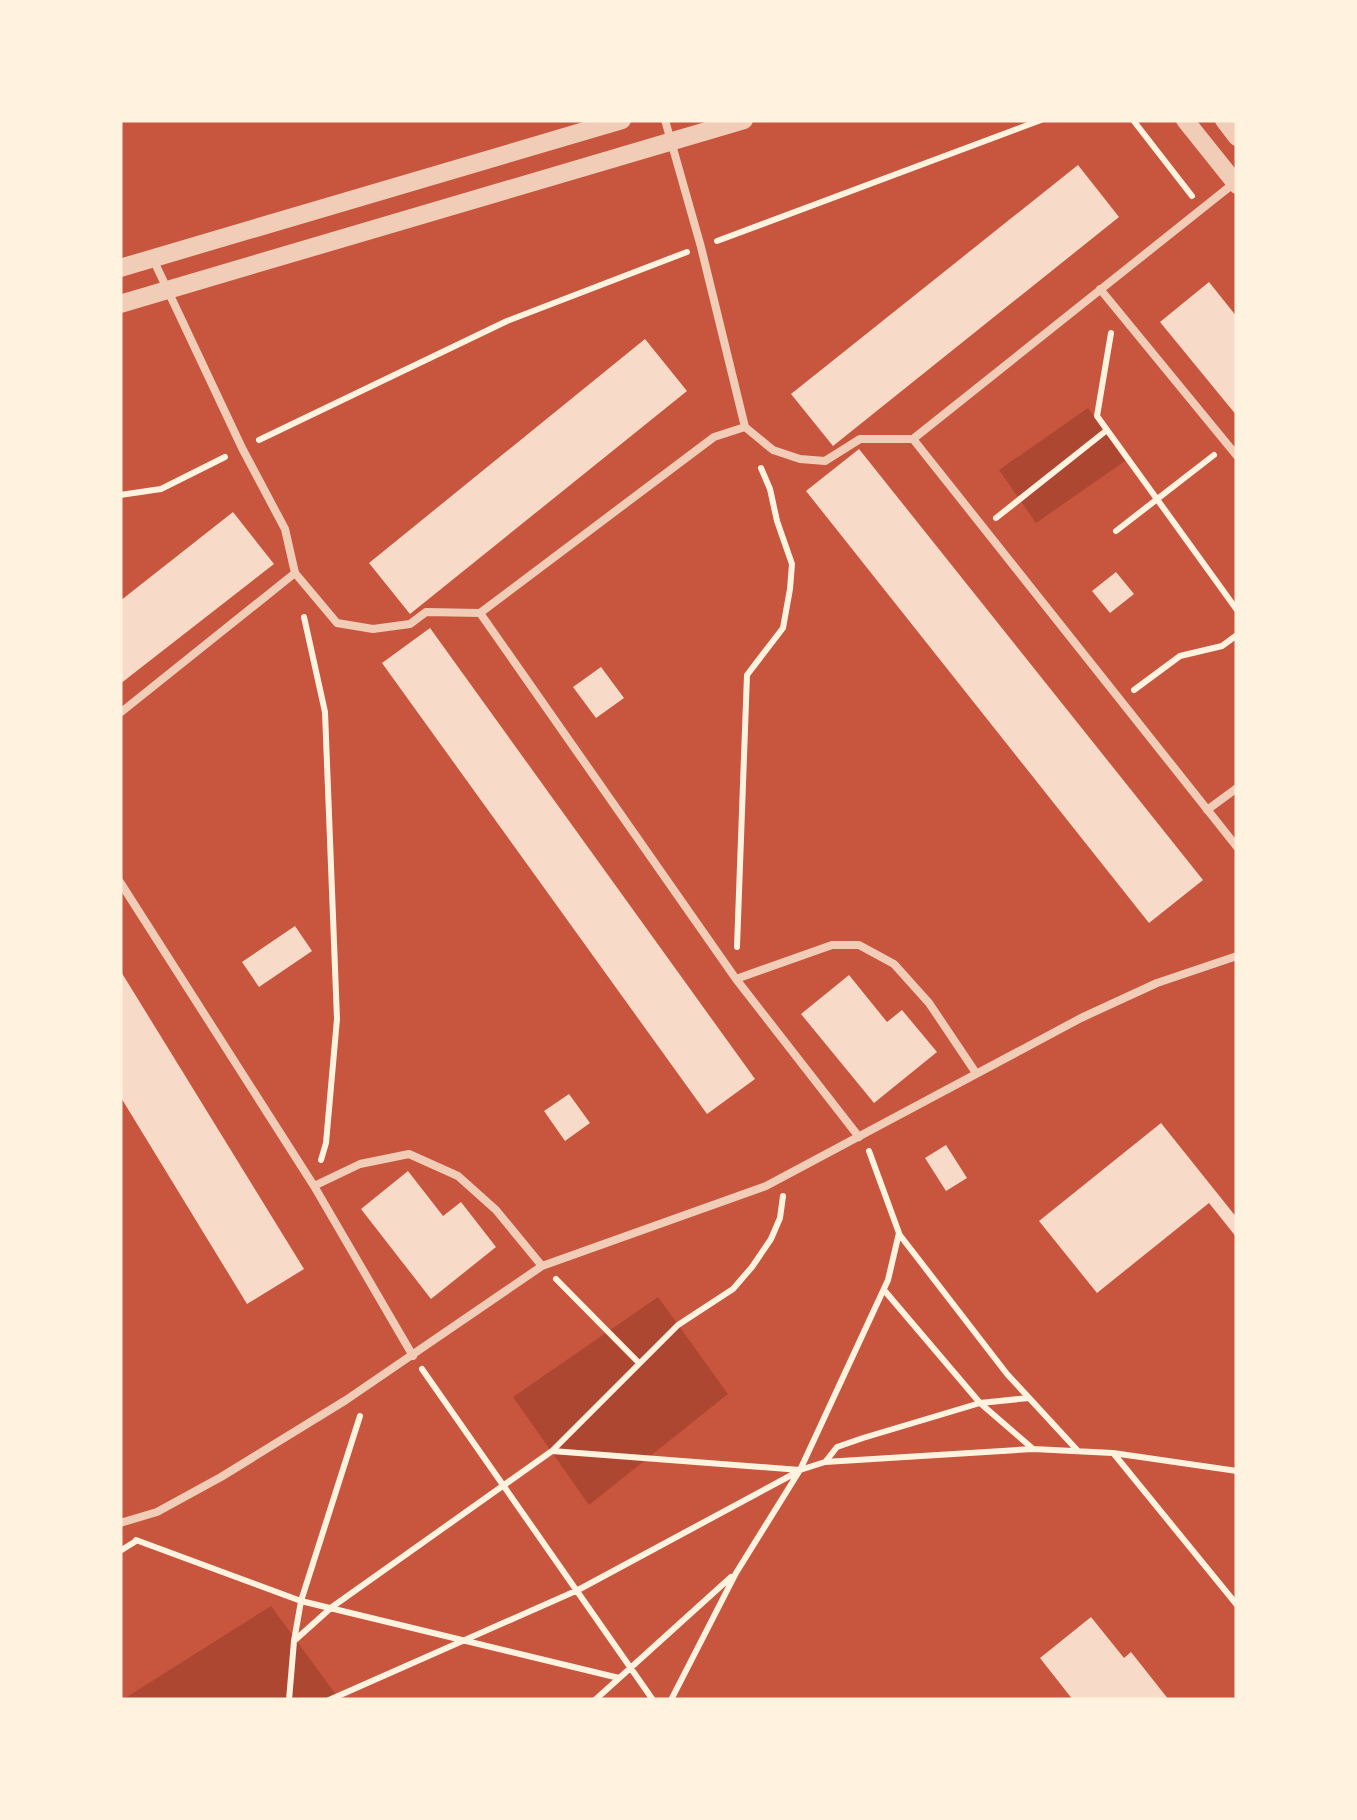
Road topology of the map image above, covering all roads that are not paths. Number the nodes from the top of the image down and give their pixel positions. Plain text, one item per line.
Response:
1 (622, 120) edge
2 (665, 120) edge
3 (744, 120) edge
4 (1185, 120) edge
5 (1224, 120) edge
6 (1237, 137) edge
7 (671, 142) junction
8 (1236, 183) edge
9 (153, 259) junction
10 (120, 268) edge
11 (166, 289) junction
12 (1100, 289) junction
13 (120, 304) edge
14 (745, 427) junction
15 (912, 439) junction
16 (1237, 456) edge
17 (294, 573) junction
18 (480, 613) junction
19 (120, 712) edge
20 (1237, 788) edge
21 (1208, 810) junction
22 (1237, 847) edge
23 (120, 882) edge
24 (1237, 956) edge
25 (736, 978) junction
26 (976, 1073) junction
27 (859, 1136) junction
28 (314, 1186) junction
29 (546, 1270) junction
30 (412, 1356) junction
31 (120, 1523) edge

1 - 9 street
2 - 7 lane
3 - 7 street
4 - 8 street
5 - 6 street
7 - 11 street
7 - 14 lane
8 - 12 lane
9 - 10 street
9 - 11 lane
11 - 13 street
11 - 17 lane
12 - 15 lane
12 - 16 lane
14 - 15 lane
14 - 18 lane
15 - 21 lane
17 - 18 lane
17 - 19 lane
18 - 25 lane
20 - 21 lane
21 - 22 lane
23 - 28 lane
24 - 26 lane
25 - 26 lane
25 - 27 lane
26 - 27 lane
27 - 29 lane
28 - 29 lane
28 - 30 lane
29 - 30 lane
30 - 31 lane

